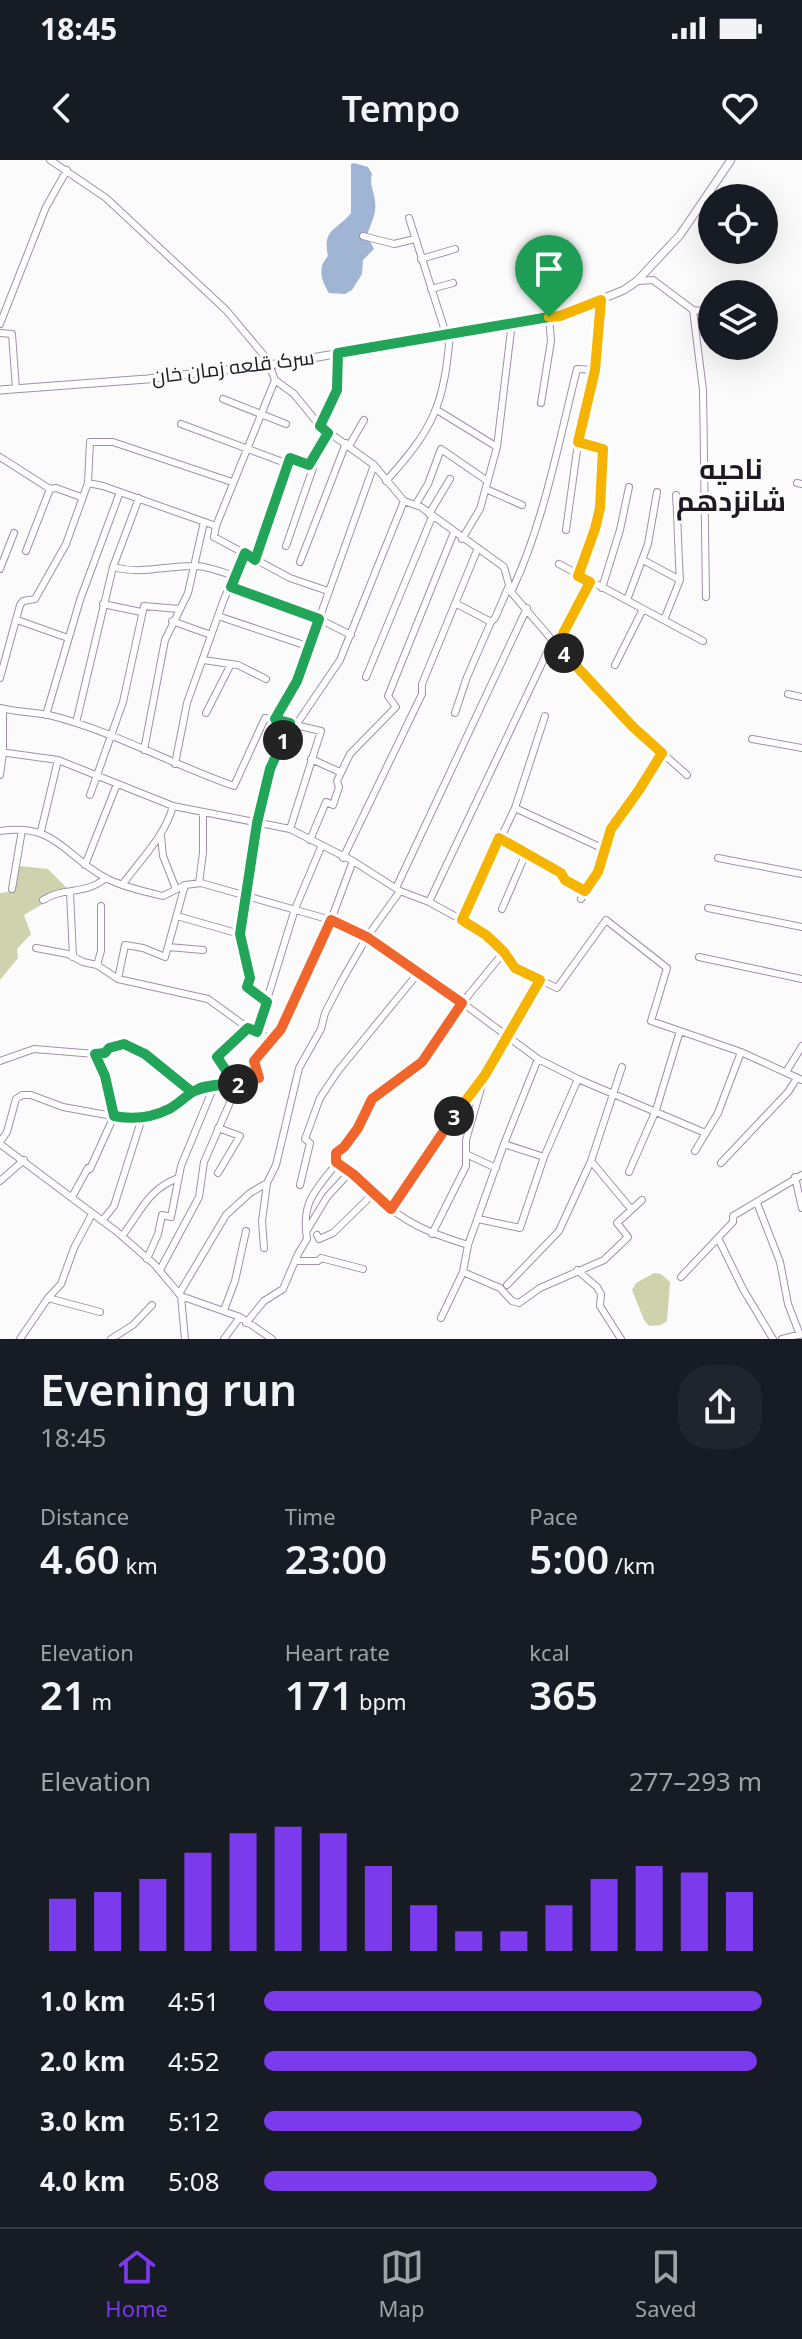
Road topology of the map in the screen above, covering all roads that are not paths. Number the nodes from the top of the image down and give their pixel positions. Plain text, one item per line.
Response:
1 (731, 160) edge
2 (52, 161) edge
3 (67, 170) junction
4 (409, 218) dead end
5 (363, 236) dead end
6 (415, 239) junction
7 (455, 249) dead end
8 (421, 259) junction
9 (637, 281) junction
10 (453, 283) dead end
11 (431, 289) junction
12 (601, 300) junction
13 (693, 310) junction
14 (698, 311) edge
15 (549, 317) junction
16 (512, 322) junction
17 (0, 324) edge
18 (0, 333) edge
19 (448, 334) junction
20 (338, 353) junction
21 (269, 365) junction
22 (595, 370) junction
23 (275, 380) junction
24 (16, 389) junction
25 (0, 390) edge
26 (223, 399) dead end
27 (541, 403) dead end
28 (437, 410) junction
29 (259, 414) junction
30 (364, 420) dead end
31 (181, 424) dead end
32 (286, 424) dead end
33 (320, 426) junction
34 (328, 433) junction
35 (578, 442) junction
36 (348, 445) junction
37 (497, 447) junction
38 (245, 449) junction
39 (0, 457) edge
40 (288, 464) junction
41 (309, 465) junction
42 (374, 465) junction
43 (450, 479) dead end
44 (486, 480) junction
45 (386, 481) junction
46 (232, 482) junction
47 (88, 483) junction
48 (629, 487) dead end
49 (50, 489) junction
50 (486, 489) junction
51 (120, 492) junction
52 (657, 492) dead end
53 (676, 495) dead end
54 (81, 497) junction
55 (139, 498) junction
56 (404, 501) junction
57 (416, 504) junction
58 (522, 505) dead end
59 (430, 516) junction
60 (204, 522) junction
61 (216, 526) junction
62 (566, 530) dead end
63 (454, 532) junction
64 (14, 533) dead end
65 (462, 539) junction
66 (286, 546) dead end
67 (478, 548) junction
68 (26, 551) dead end
69 (245, 553) junction
70 (255, 560) junction
71 (643, 560) junction
72 (300, 562) dead end
73 (559, 564) dead end
74 (195, 566) junction
75 (113, 567) junction
76 (0, 569) edge
77 (234, 576) junction
78 (578, 576) junction
79 (680, 580) junction
80 (590, 582) junction
81 (231, 587) junction
82 (510, 588) junction
83 (602, 588) junction
84 (328, 591) junction
85 (706, 597) dead end
86 (627, 600) junction
87 (103, 604) junction
88 (457, 604) junction
89 (527, 608) junction
90 (179, 609) junction
91 (643, 609) junction
92 (141, 612) junction
93 (218, 616) junction
94 (319, 619) junction
95 (17, 620) junction
96 (664, 620) junction
97 (172, 621) junction
98 (491, 622) junction
99 (211, 635) junction
100 (351, 635) junction
101 (68, 638) junction
102 (703, 641) dead end
103 (555, 642) junction
104 (310, 647) junction
105 (203, 660) junction
106 (231, 664) junction
107 (615, 665) dead end
108 (366, 677) dead end
109 (0, 678) edge
110 (266, 679) dead end
111 (788, 694) dead end
112 (802, 697) edge
113 (1, 709) edge
114 (206, 713) dead end
115 (455, 713) dead end
116 (46, 715) junction
117 (545, 716) dead end
118 (275, 719) junction
119 (76, 723) junction
120 (293, 724) junction
121 (110, 735) junction
122 (752, 739) dead end
123 (802, 748) edge
124 (144, 750) junction
125 (2, 752) edge
126 (662, 753) junction
127 (311, 759) junction
128 (58, 760) junction
129 (175, 764) junction
130 (340, 772) junction
131 (0, 775) edge
132 (97, 775) junction
133 (687, 775) dead end
134 (117, 784) junction
135 (90, 795) dead end
136 (173, 806) junction
137 (515, 808) junction
138 (203, 813) junction
139 (257, 823) junction
140 (290, 829) junction
141 (22, 830) junction
142 (0, 831) edge
143 (41, 831) junction
144 (161, 836) junction
145 (499, 838) junction
146 (310, 840) junction
147 (321, 847) junction
148 (604, 849) junction
149 (526, 853) junction
150 (343, 858) junction
151 (718, 858) dead end
152 (353, 861) junction
153 (85, 865) junction
154 (802, 874) edge
155 (106, 878) junction
156 (199, 883) junction
157 (122, 885) junction
158 (185, 885) junction
159 (12, 889) dead end
160 (176, 889) junction
161 (398, 890) junction
162 (585, 891) junction
163 (70, 892) junction
164 (248, 896) junction
165 (581, 899) dead end
166 (43, 900) dead end
167 (429, 902) junction
168 (101, 906) dead end
169 (708, 908) dead end
170 (295, 909) junction
171 (502, 909) dead end
172 (177, 916) junction
173 (331, 920) junction
174 (462, 920) junction
175 (802, 927) edge
176 (240, 934) junction
177 (367, 937) junction
178 (168, 947) junction
179 (36, 948) dead end
180 (203, 950) dead end
181 (504, 952) junction
182 (73, 957) junction
183 (699, 957) dead end
184 (97, 965) junction
185 (419, 972) junction
186 (118, 979) junction
187 (540, 980) junction
188 (800, 980) edge
189 (267, 1002) junction
190 (462, 1003) junction
191 (248, 1028) junction
192 (680, 1031) junction
193 (257, 1032) junction
194 (508, 1037) junction
195 (272, 1040) junction
196 (802, 1046) edge
197 (741, 1052) junction
198 (95, 1054) junction
199 (538, 1059) junction
200 (0, 1061) edge
201 (622, 1067) dead end
202 (786, 1072) junction
203 (485, 1075) junction
204 (578, 1079) junction
205 (799, 1079) edge
206 (236, 1084) junction
207 (214, 1086) junction
208 (192, 1092) junction
209 (615, 1094) junction
210 (656, 1110) junction
211 (114, 1116) junction
212 (142, 1118) junction
213 (218, 1128) junction
214 (703, 1132) dead end
215 (0, 1143) edge
216 (504, 1144) junction
217 (695, 1151) dead end
218 (466, 1154) junction
219 (544, 1157) junction
220 (24, 1160) junction
221 (591, 1161) junction
222 (337, 1163) junction
223 (721, 1163) dead end
224 (496, 1168) junction
225 (350, 1172) junction
226 (629, 1172) dead end
227 (218, 1173) dead end
228 (799, 1176) edge
229 (178, 1178) junction
230 (0, 1181) edge
231 (267, 1183) junction
232 (300, 1185) dead end
233 (374, 1193) junction
234 (72, 1197) junction
235 (642, 1200) dead end
236 (757, 1203) junction
237 (802, 1208) edge
238 (391, 1209) junction
239 (631, 1209) junction
240 (92, 1214) junction
241 (478, 1219) junction
242 (102, 1221) junction
243 (246, 1231) dead end
244 (306, 1232) junction
245 (432, 1234) junction
246 (317, 1235) dead end
247 (122, 1236) junction
248 (718, 1238) junction
249 (468, 1245) junction
250 (264, 1248) dead end
251 (147, 1259) junction
252 (295, 1261) junction
253 (363, 1269) dead end
254 (160, 1270) junction
255 (577, 1270) junction
256 (463, 1272) junction
257 (681, 1277) dead end
258 (507, 1285) dead end
259 (180, 1295) junction
260 (48, 1298) junction
261 (152, 1305) dead end
262 (224, 1310) junction
263 (100, 1312) dead end
264 (240, 1317) junction
265 (441, 1318) dead end
266 (246, 1323) junction
267 (801, 1335) edge
268 (20, 1339) edge
269 (111, 1339) edge
270 (185, 1339) edge
271 (224, 1339) edge
272 (272, 1339) edge
273 (621, 1339) edge
274 (773, 1339) edge
275 (782, 1339) edge

1 - 9 street, سرک قلعه زمان خان
2 - 3 street
3 - 17 street
3 - 21 street
4 - 6 street
5 - 6 street
6 - 8 street
7 - 8 street
8 - 11 street
9 - 12 street, سرک قلعه زمان خان
9 - 13 street
10 - 11 street
11 - 19 street
12 - 15 street, سرک قلعه زمان خان
12 - 22 street
13 - 14 street
13 - 85 street
15 - 16 street, سرک قلعه زمان خان
15 - 27 street
16 - 19 street, سرک قلعه زمان خان
16 - 37 street
18 - 24 street
19 - 20 street, سرک قلعه زمان خان
19 - 28 street
20 - 21 street, سرک قلعه زمان خان
20 - 33 street
21 - 23 street
21 - 24 street, سرک قلعه زمان خان
22 - 35 street
22 - 82 street
23 - 29 street
23 - 33 street
24 - 25 street, سرک قلعه زمان خان
26 - 29 street
28 - 37 street
28 - 45 street
29 - 32 street
29 - 38 street
30 - 36 street
31 - 38 street
33 - 34 street
34 - 36 street
34 - 41 street
35 - 62 street
35 - 78 street
36 - 42 street
36 - 72 street
37 - 44 street
38 - 40 street
38 - 46 street
39 - 49 street
40 - 41 street
40 - 70 street
41 - 66 street
42 - 45 street
42 - 84 street
43 - 59 street
44 - 50 street
44 - 57 street
45 - 56 street
46 - 47 street
46 - 61 street
47 - 51 street
47 - 54 street
48 - 83 street
49 - 54 street
49 - 68 street
50 - 58 street
50 - 65 street
51 - 55 street
51 - 101 street
52 - 71 street
53 - 79 street
54 - 95 street
55 - 60 street
55 - 75 street
56 - 57 street
56 - 100 street
57 - 59 street
59 - 63 street
59 - 108 street
60 - 61 street
60 - 74 street
61 - 69 street
63 - 65 street
63 - 130 street
64 - 76 street
65 - 67 street
67 - 82 street
67 - 88 street
69 - 70 street
69 - 77 street
70 - 84 street
71 - 79 street
71 - 86 street
73 - 78 street
74 - 75 street
74 - 77 street
74 - 90 street
75 - 87 street
77 - 81 street
78 - 80 street
79 - 96 street
80 - 83 street
80 - 103 street
81 - 93 street
81 - 94 street
82 - 89 street
82 - 98 street
83 - 86 street
84 - 94 street
86 - 91 street
87 - 92 street
87 - 119 street
88 - 98 street
88 - 150 street
89 - 103 street
89 - 161 street
90 - 92 street
90 - 97 street
91 - 96 street
91 - 107 street
92 - 121 street
93 - 99 street
93 - 104 street
94 - 100 street
94 - 104 street
95 - 101 street
95 - 109 street
96 - 102 street
97 - 99 street
97 - 124 street
98 - 115 street
99 - 105 street
100 - 120 street
101 - 116 street
103 - 126 street
103 - 167 street
104 - 118 street
105 - 106 street
105 - 129 street
106 - 110 street
106 - 114 street
111 - 112 street
113 - 116 street
113 - 125 street
116 - 119 street
117 - 137 street
118 - 120 street
118 - 129 street
119 - 121 street
120 - 127 street
120 - 139 street
121 - 124 street
121 - 132 street
122 - 123 street
124 - 129 street
125 - 128 street
125 - 131 street
126 - 133 street
126 - 148 street
127 - 130 street
127 - 140 street
128 - 132 street
128 - 143 street
130 - 146 street
132 - 134 street
132 - 135 street
134 - 136 street
134 - 153 street
136 - 138 street
136 - 144 street
137 - 145 street
137 - 148 street
138 - 139 street
138 - 156 street
139 - 140 street
139 - 164 street
140 - 146 street
141 - 142 street
141 - 143 street
141 - 159 street
143 - 153 street
144 - 157 street
144 - 160 street
145 - 149 street
145 - 174 street
146 - 147 street
147 - 150 street
147 - 170 street
148 - 162 street
149 - 162 street
149 - 171 street
150 - 152 street
151 - 154 street
152 - 161 street
152 - 173 street
153 - 155 street
155 - 157 street
155 - 163 street
156 - 158 street
156 - 164 street
157 - 160 street
158 - 160 street
158 - 172 street
161 - 167 street
161 - 177 street
162 - 165 street
163 - 166 street
163 - 182 street
164 - 170 street
164 - 176 street
167 - 174 street
168 - 184 street
169 - 175 street
170 - 173 street
170 - 189 street
172 - 176 street
172 - 178 street
173 - 177 street
173 - 195 street
174 - 181 street
176 - 189 street
177 - 185 street
177 - 231 street
178 - 180 street
178 - 186 street
179 - 182 street
181 - 187 street
181 - 190 street
182 - 184 street
183 - 188 street
184 - 186 street
185 - 190 street
185 - 232 street
186 - 191 street
187 - 192 street
187 - 194 street
189 - 193 street
190 - 194 street
190 - 222 street
191 - 193 street
191 - 206 street
192 - 197 street
192 - 210 street
193 - 195 street
194 - 199 street
194 - 203 street
195 - 206 street
196 - 202 street
197 - 202 street
197 - 217 street
198 - 200 street
198 - 208 street
198 - 211 street
199 - 204 street
199 - 216 street
201 - 209 street
202 - 205 street
203 - 218 street
203 - 238 street
204 - 209 street
204 - 219 street
205 - 223 street
206 - 207 street
206 - 213 street
207 - 208 street
207 - 229 street
208 - 212 street
209 - 210 street
209 - 221 street
210 - 214 street
210 - 226 street
211 - 212 street
211 - 215 street
211 - 234 street
212 - 242 street
213 - 227 street
213 - 254 street
215 - 220 street
216 - 219 street
216 - 224 street
218 - 224 street
218 - 245 street
219 - 241 street
220 - 230 street
220 - 234 street
221 - 239 street
221 - 258 street
222 - 225 street
222 - 244 street
224 - 241 street
225 - 233 street
225 - 244 street
228 - 236 street
228 - 237 street
229 - 247 street
229 - 251 street
231 - 250 street
231 - 259 street
233 - 238 street
233 - 246 street
234 - 240 street
235 - 239 street
236 - 248 street
236 - 267 street
238 - 245 street
239 - 255 street
240 - 242 street
240 - 260 street
241 - 249 street
242 - 247 street
243 - 262 street
244 - 252 street
245 - 249 street
247 - 251 street
248 - 257 street
248 - 274 street
249 - 256 street
251 - 254 street
252 - 253 street
252 - 266 street
254 - 259 street
255 - 256 street
255 - 273 street
256 - 265 street
259 - 262 street
259 - 270 street
260 - 263 street
260 - 268 street
261 - 269 street
262 - 264 street
264 - 266 street
264 - 271 street
266 - 272 street
267 - 275 street

